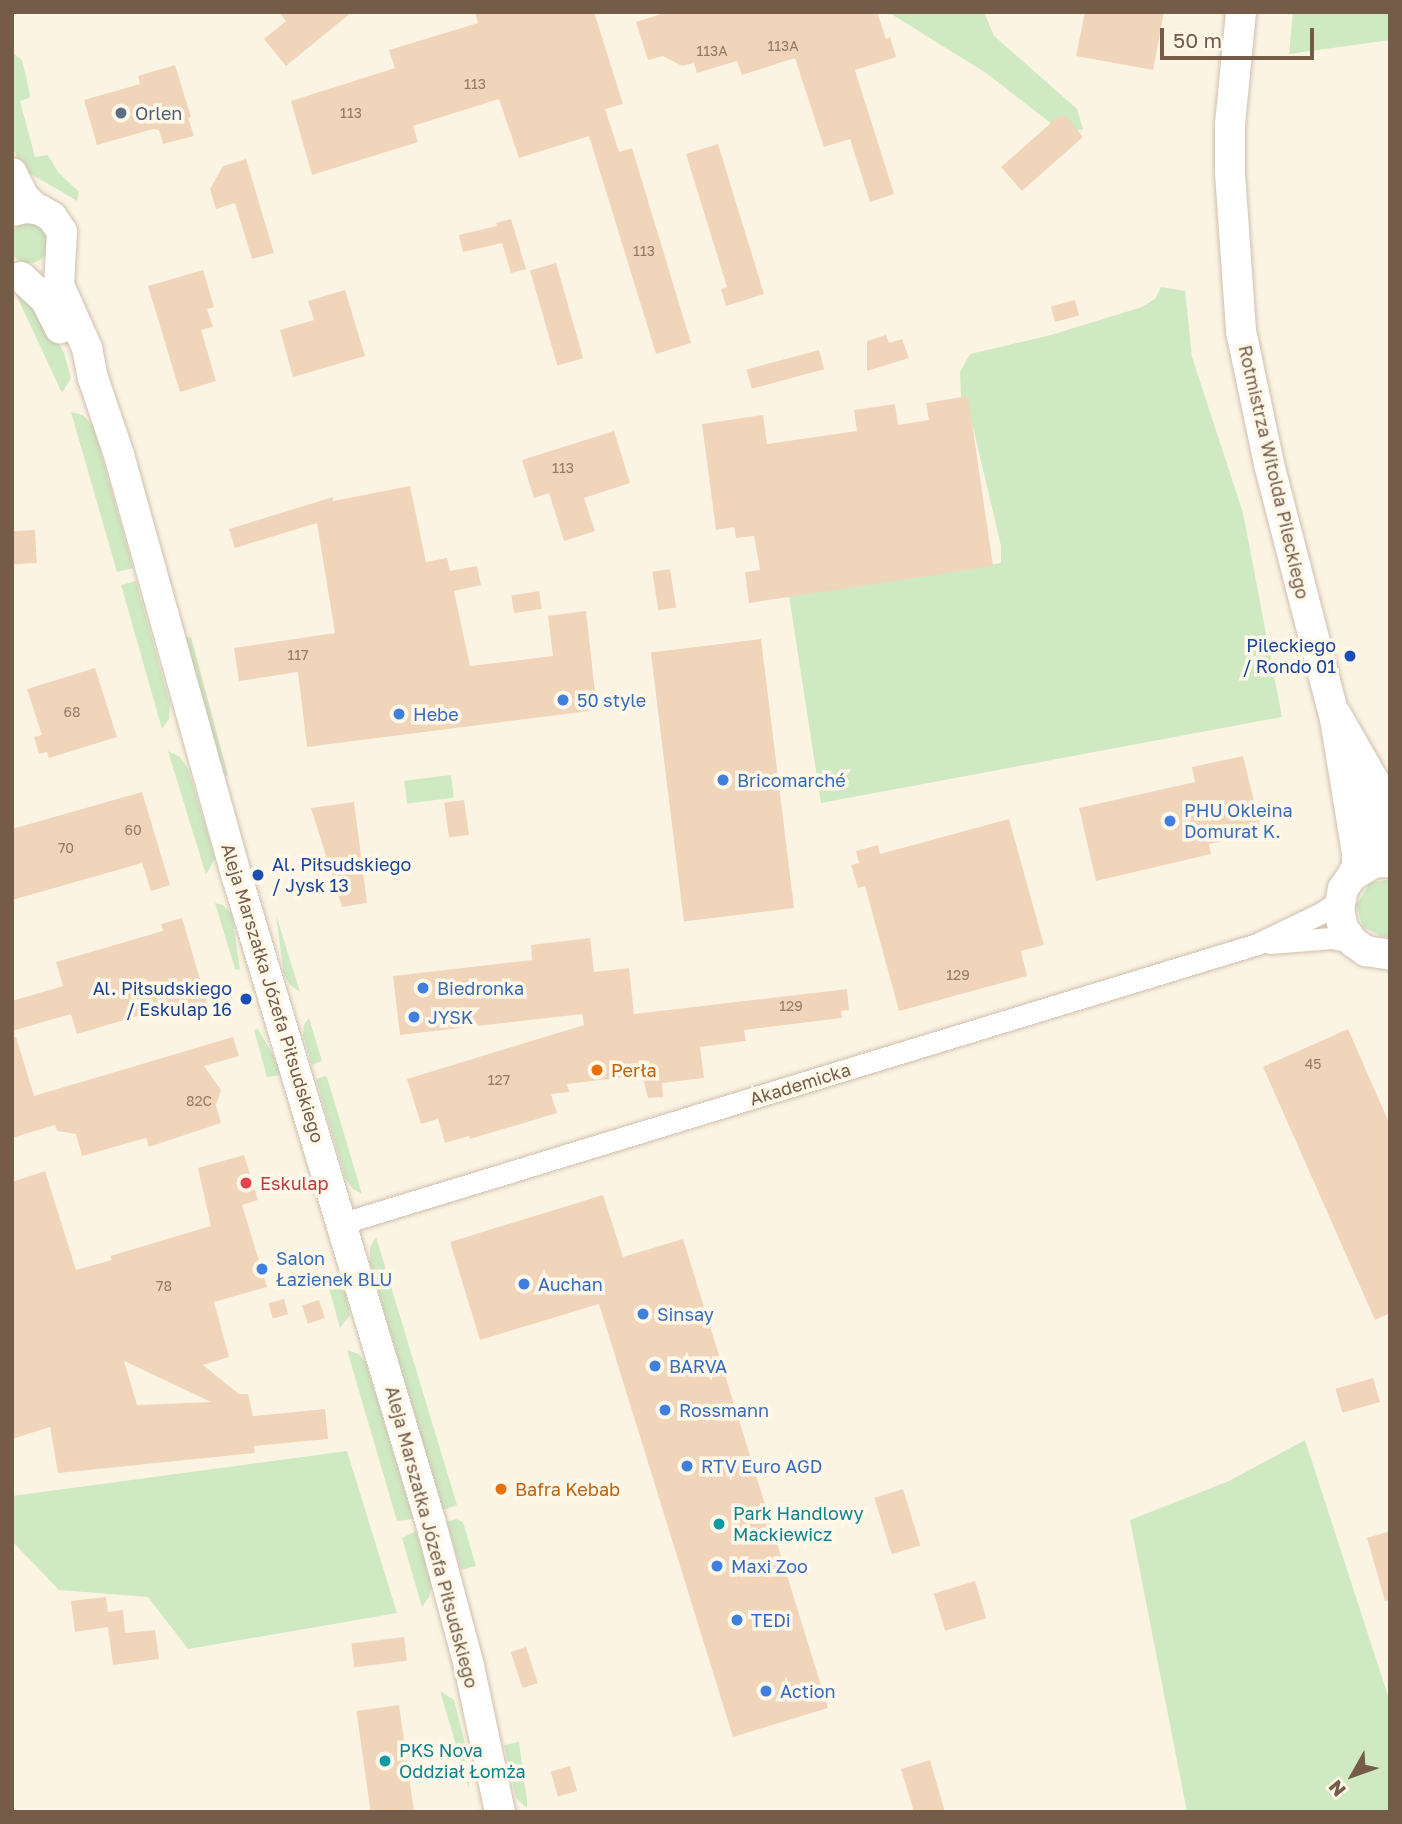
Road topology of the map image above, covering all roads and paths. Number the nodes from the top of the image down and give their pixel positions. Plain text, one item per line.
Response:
1 (1241, 12) edge
2 (12, 173) edge
3 (24, 210) edge
4 (60, 259) junction
5 (17, 276) edge
6 (93, 378) junction
7 (1332, 706) junction
8 (1390, 800) edge
9 (1390, 854) edge
10 (1390, 862) edge
11 (1347, 886) junction
12 (1257, 944) junction
13 (1377, 954) edge
14 (343, 1223) junction
15 (500, 1812) edge

1 - 7 street, Rotmistrza Witolda Pileckiego
2 - 3 street, Aleja Marszałka Józefa Piłsudskiego
3 - 4 street, Aleja Marszałka Józefa Piłsudskiego
4 - 5 street, Aleja Marszałka Józefa Piłsudskiego
4 - 6 street, Aleja Marszałka Józefa Piłsudskiego
5 - 6 street, Aleja Marszałka Józefa Piłsudskiego
6 - 14 street, Aleja Marszałka Józefa Piłsudskiego
7 - 8 street
7 - 9 street, Rotmistrza Witolda Pileckiego
7 - 11 street, Rotmistrza Witolda Pileckiego
10 - 11 street
11 - 12 street, Akademicka
11 - 13 street, Rotmistrza Witolda Pileckiego
12 - 13 street, Akademicka
12 - 14 street, Akademicka
14 - 15 street, Aleja Marszałka Józefa Piłsudskiego

